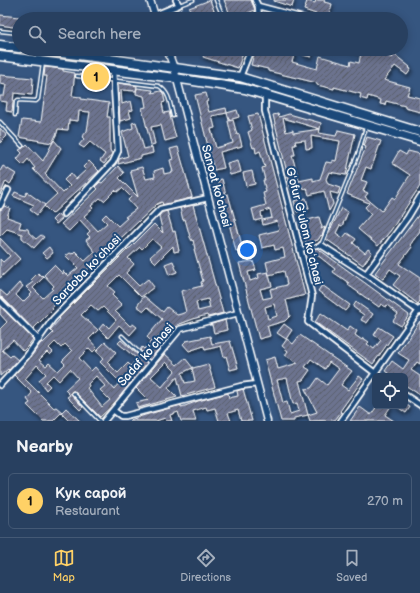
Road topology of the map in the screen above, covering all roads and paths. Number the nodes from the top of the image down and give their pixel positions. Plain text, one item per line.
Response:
1 (150, 0) edge
2 (176, 0) edge
3 (193, 0) edge
4 (216, 0) edge
5 (256, 0) edge
6 (178, 5) junction
7 (258, 6) junction
8 (154, 12) edge
9 (165, 12) edge
10 (221, 12) edge
11 (258, 12) edge
12 (281, 12) edge
13 (0, 31) edge
14 (12, 32) edge
15 (0, 45) edge
16 (12, 47) edge
17 (0, 56) edge
18 (86, 56) edge
19 (110, 56) edge
20 (170, 56) edge
21 (248, 56) edge
22 (110, 59) junction
23 (43, 62) junction
24 (174, 68) junction
25 (114, 70) junction
26 (76, 76) dead end
27 (240, 77) junction
28 (175, 78) junction
29 (113, 80) junction
30 (265, 95) junction
31 (15, 115) dead end
32 (173, 116) dead end
33 (0, 122) edge
34 (367, 124) junction
35 (420, 132) edge
36 (420, 141) edge
37 (22, 146) dead end
38 (8, 190) dead end
39 (420, 197) edge
40 (208, 198) junction
41 (0, 206) edge
42 (64, 214) dead end
43 (320, 245) junction
44 (300, 250) junction
45 (366, 274) junction
46 (0, 301) edge
47 (420, 311) edge
48 (238, 313) junction
49 (122, 336) dead end
50 (39, 340) junction
51 (151, 364) junction
52 (374, 373) joint
53 (372, 376) edge
54 (257, 384) junction
55 (0, 385) edge
56 (73, 393) dead end
57 (408, 396) edge
58 (420, 405) edge
59 (113, 410) junction
60 (100, 421) edge
61 (104, 421) edge
62 (267, 421) edge
63 (341, 421) edge

1 - 8 main road
2 - 6 street
3 - 6 lane
4 - 10 lane
5 - 7 street
6 - 9 street
7 - 11 street
7 - 12 street
13 - 14 lane
15 - 16 highway
17 - 23 highway
18 - 22 highway
19 - 22 lane
20 - 24 main road, Sanoat ko'chasi
21 - 27 street
22 - 24 highway
23 - 25 highway
23 - 31 lane
24 - 27 highway
24 - 28 main road, Sanoat ko'chasi
25 - 28 highway
25 - 29 street
26 - 29 lane
27 - 35 highway
28 - 30 highway
28 - 40 main road, Sanoat ko'chasi
29 - 32 lane
29 - 42 street
30 - 34 highway
30 - 44 street, Gʻofur Gʻulom koʻchasi
33 - 37 lane
34 - 36 highway
34 - 43 lane
38 - 41 street
39 - 45 street
40 - 48 main road, Sanoat ko'chasi
40 - 50 street, Sardoba koʻchasi
43 - 44 lane
43 - 45 street
44 - 52 street, Gʻofur Gʻulom koʻchasi
45 - 47 street
46 - 50 street
47 - 52 street
48 - 51 street, Sadaf koʻchasi
48 - 54 main road, Sanoat ko'chasi
49 - 51 lane
50 - 55 street, Sardoba koʻchasi
51 - 59 street, Sadaf koʻchasi
53 - 63 street
54 - 59 street
54 - 62 main road, Sanoat ko'chasi
56 - 60 lane
57 - 58 street
59 - 61 street, Sadaf koʻchasi

